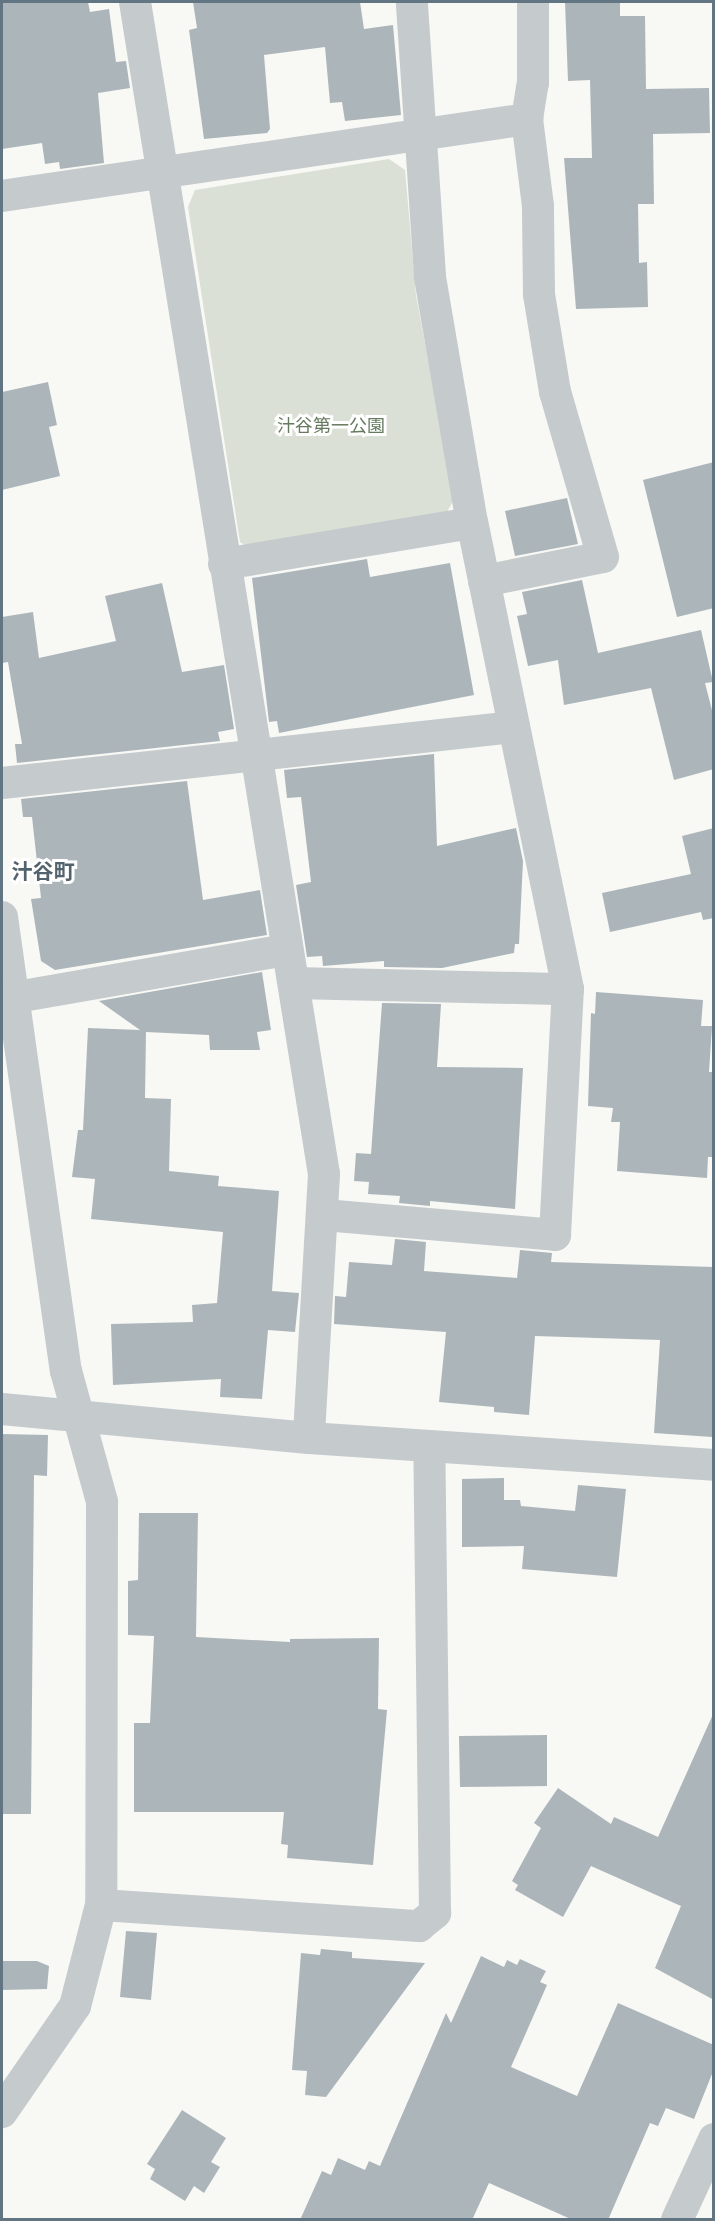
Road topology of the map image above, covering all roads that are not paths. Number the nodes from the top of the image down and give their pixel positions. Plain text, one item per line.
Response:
1 (135, 2) edge
2 (412, 2) edge
3 (533, 2) edge
4 (527, 119) junction
5 (419, 138) junction
6 (165, 174) junction
7 (2, 196) edge
8 (472, 524) junction
9 (224, 564) junction
10 (484, 581) junction
11 (514, 727) junction
12 (253, 753) junction
13 (2, 783) edge
14 (2, 917) edge
15 (286, 950) junction
16 (294, 983) junction
17 (568, 989) junction
18 (11, 998) junction
19 (13, 1098) edge
20 (324, 1215) junction
21 (2, 1409) edge
22 (82, 1419) junction
23 (309, 1437) junction
24 (429, 1446) junction
25 (714, 1466) edge
26 (101, 1905) junction
27 (2, 2112) edge
28 (714, 2139) edge
29 (677, 2220) edge

1 - 6 street
2 - 5 street
3 - 4 street
4 - 5 street
4 - 10 street
5 - 6 street
5 - 8 street
6 - 7 street
6 - 9 street
8 - 9 street
8 - 10 street
9 - 12 street
10 - 11 street
11 - 12 street
11 - 17 street
12 - 13 street
12 - 15 street
14 - 18 street
15 - 16 street
15 - 18 street
16 - 17 street
16 - 20 street
17 - 20 street
18 - 19 street
19 - 22 street
20 - 23 street
21 - 22 street
22 - 23 street
22 - 26 street
23 - 24 street
24 - 25 street
24 - 26 street
26 - 27 street
28 - 29 street

